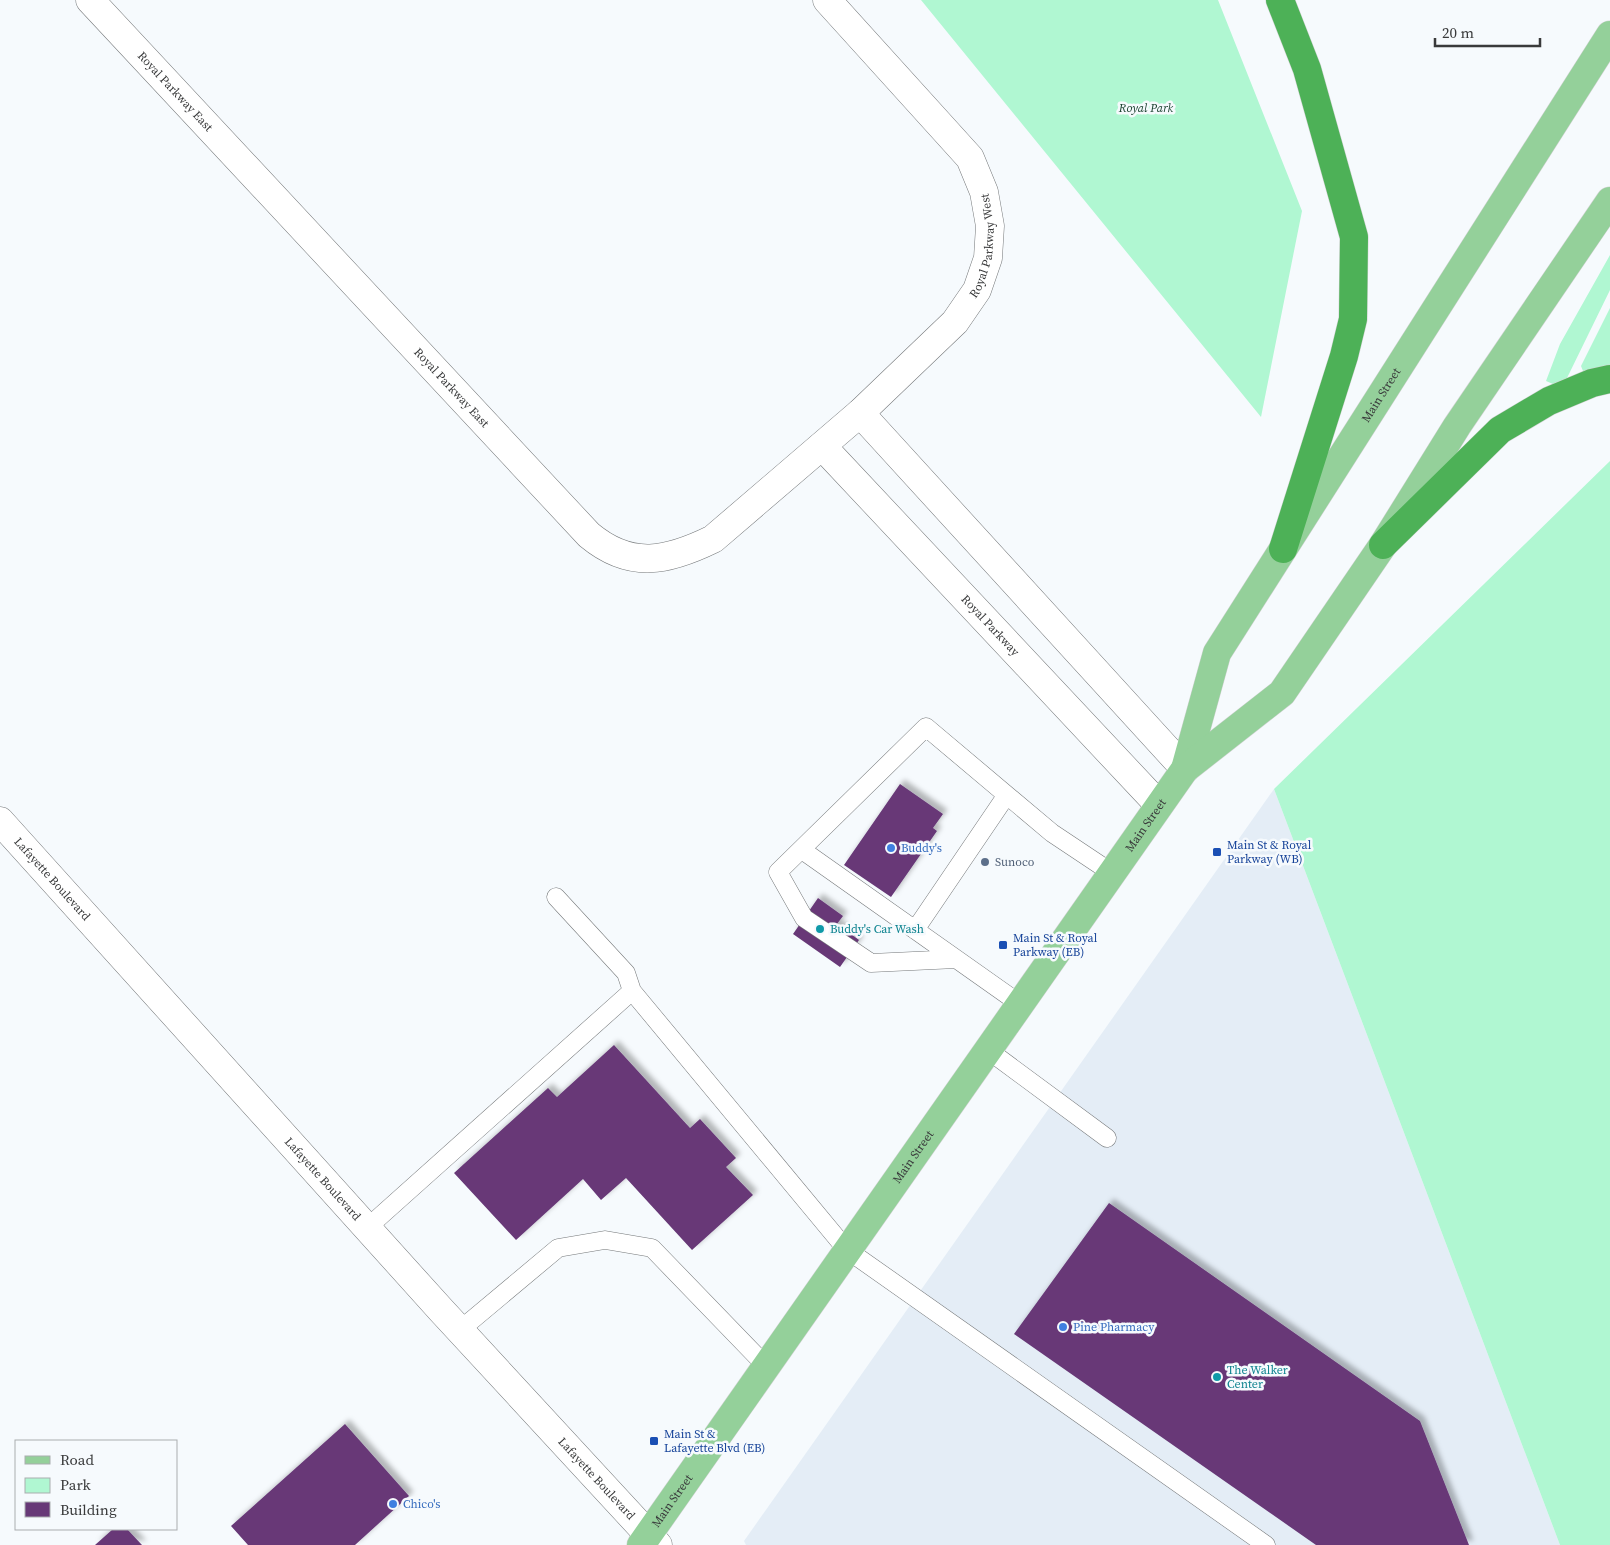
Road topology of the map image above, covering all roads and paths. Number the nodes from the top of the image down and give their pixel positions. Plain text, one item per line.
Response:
1 (90, 0) edge
2 (827, 0) edge
3 (1280, 0) edge
4 (1610, 35) edge
5 (1610, 201) edge
6 (1610, 380) edge
7 (860, 413) junction
8 (822, 446) junction
9 (1383, 545) junction
10 (1283, 549) junction
11 (1185, 769) junction
12 (1006, 796) junction
13 (1159, 805) junction
14 (0, 821) edge
15 (802, 850) junction
16 (1112, 873) junction
17 (556, 897) dead end
18 (915, 930) junction
19 (956, 959) junction
20 (632, 991) junction
21 (1020, 1004) junction
22 (988, 1050) junction
23 (1107, 1138) dead end
24 (367, 1228) junction
25 (846, 1249) junction
26 (460, 1330) junction
27 (765, 1365) junction
28 (649, 1542) edge
29 (1266, 1545) edge

1 - 8 street, Royal Parkway East
2 - 7 street, Royal Parkway West
3 - 10 highway
4 - 10 main road, Main Street
5 - 9 main road, Main Street
6 - 9 highway
7 - 8 street, Royal Parkway East
7 - 11 street
8 - 13 street, Royal Parkway
9 - 11 main road, Main Street
10 - 11 main road, Main Street
11 - 13 main road, Main Street
12 - 15 lane
12 - 16 lane
12 - 18 lane
13 - 16 main road, Main Street
14 - 24 street, Lafayette Boulevard
15 - 18 lane
15 - 19 lane
16 - 21 main road, Main Street
17 - 20 lane
18 - 19 lane
19 - 21 lane
20 - 24 lane
20 - 25 lane
21 - 22 main road, Main Street
22 - 23 lane
22 - 25 main road, Main Street
24 - 26 street, Lafayette Boulevard
25 - 27 main road, Main Street
25 - 29 lane
26 - 27 lane
26 - 28 street, Lafayette Boulevard
27 - 28 main road, Main Street

